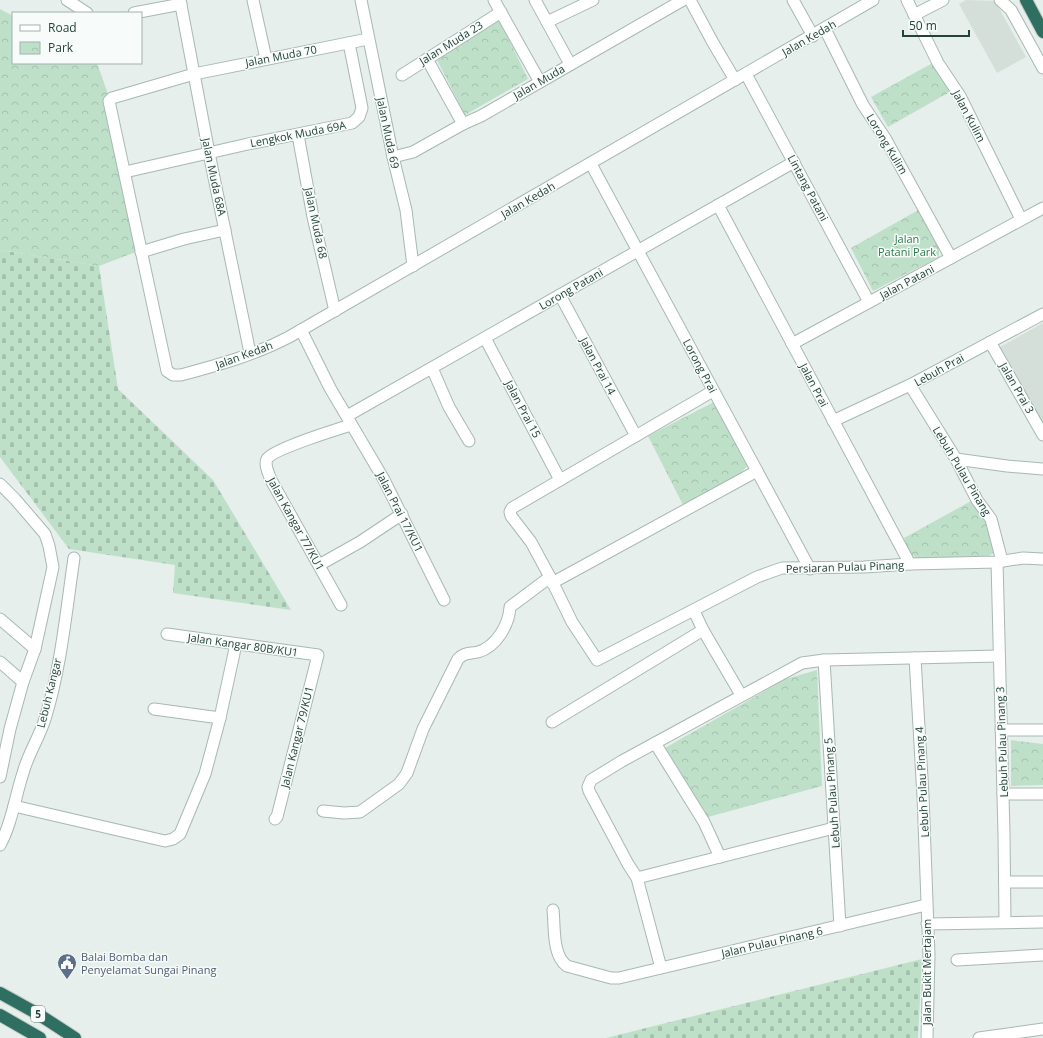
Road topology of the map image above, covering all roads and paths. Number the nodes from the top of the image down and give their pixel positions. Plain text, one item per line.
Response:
1 (67, 0) edge
2 (253, 0) edge
3 (361, 0) edge
4 (494, 0) edge
5 (535, 0) edge
6 (683, 0) edge
7 (690, 0) edge
8 (793, 0) edge
9 (873, 0) edge
10 (907, 0) edge
11 (943, 0) edge
12 (1000, 0) edge
13 (1026, 0) edge
14 (590, 1) edge
15 (180, 2) edge
16 (85, 12) edge
17 (138, 12) edge
18 (501, 12) junction
19 (914, 15) junction
20 (546, 22) junction
21 (1040, 27) edge
22 (825, 28) junction
23 (813, 36) junction
24 (368, 39) junction
25 (348, 43) junction
26 (266, 59) junction
27 (427, 59) junction
28 (570, 64) junction
29 (1043, 68) edge
30 (194, 74) junction
31 (746, 74) junction
32 (402, 75) dead end
33 (735, 80) junction
34 (540, 82) junction
35 (463, 124) junction
36 (298, 134) junction
37 (209, 153) junction
38 (393, 157) junction
39 (794, 162) junction
40 (591, 164) junction
41 (125, 172) junction
42 (718, 205) junction
43 (1043, 208) edge
44 (1021, 219) junction
45 (225, 230) junction
46 (638, 251) junction
47 (141, 252) junction
48 (951, 258) junction
49 (413, 266) junction
50 (560, 295) junction
51 (869, 302) junction
52 (335, 311) junction
53 (1043, 314) edge
54 (301, 330) junction
55 (485, 338) junction
56 (990, 342) junction
57 (792, 344) junction
58 (250, 353) junction
59 (432, 368) junction
60 (910, 386) junction
61 (713, 391) junction
62 (349, 420) junction
63 (833, 421) junction
64 (1043, 435) edge
65 (636, 436) junction
66 (469, 441) dead end
67 (956, 459) junction
68 (1043, 469) edge
69 (757, 471) junction
70 (560, 480) junction
71 (0, 484) edge
72 (402, 514) junction
73 (74, 558) dead end
74 (1043, 559) edge
75 (999, 562) junction
76 (910, 564) junction
77 (319, 565) junction
78 (810, 569) junction
79 (551, 580) junction
80 (444, 600) dead end
81 (341, 605) dead end
82 (694, 610) junction
83 (0, 620) edge
84 (702, 630) junction
85 (167, 634) dead end
86 (236, 644) junction
87 (35, 650) junction
88 (318, 655) joint
89 (999, 656) junction
90 (915, 658) junction
91 (824, 660) junction
92 (0, 662) edge
93 (23, 682) junction
94 (740, 695) junction
95 (154, 710) dead end
96 (220, 718) junction
97 (552, 722) dead end
98 (1001, 730) junction
99 (1043, 730) edge
100 (655, 743) junction
101 (3, 750) edge
102 (0, 777) edge
103 (1003, 794) junction
104 (1043, 794) edge
105 (14, 806) junction
106 (323, 811) dead end
107 (275, 819) dead end
108 (834, 828) junction
109 (0, 845) edge
110 (720, 857) junction
111 (637, 878) junction
112 (1005, 882) junction
113 (1043, 882) edge
114 (926, 905) junction
115 (553, 910) dead end
116 (1005, 922) junction
117 (1043, 922) edge
118 (927, 924) junction
119 (840, 926) junction
120 (1043, 955) edge
121 (957, 960) dead end
122 (661, 968) junction
123 (0, 994) edge
124 (0, 1015) edge
125 (1043, 1029) edge
126 (40, 1038) edge
127 (75, 1038) edge
128 (927, 1038) edge
129 (978, 1038) edge

1 - 16 street
2 - 26 street
3 - 24 street, Jalan Muda 69
4 - 18 street
5 - 20 street
6 - 28 street, Jalan Muda
7 - 33 street
8 - 23 street
9 - 22 street, Jalan Kedah
10 - 19 street, Jalan Kulim
11 - 19 street
12 - 29 street
13 - 21 highway
14 - 20 street
15 - 17 street
15 - 30 street, Jalan Muda 68A
18 - 27 street, Jalan Muda 23
18 - 34 street
19 - 44 street, Jalan Kulim
20 - 28 street
22 - 23 street, Jalan Kedah
22 - 48 street, Lorong Kulim
23 - 31 street, Jalan Kedah
24 - 25 street, Jalan Muda 70
24 - 38 street, Jalan Muda 69
25 - 26 street, Jalan Muda 70
25 - 36 street, Lengkok Muda 69A
26 - 30 street, Jalan Muda 70
27 - 32 street, Jalan Muda 23
27 - 35 street
28 - 34 street, Jalan Muda
30 - 37 street, Jalan Muda 68A
30 - 41 street, Jalan Muda 70
31 - 33 street, Jalan Kedah
31 - 39 street, Lintang Patani
33 - 40 street, Jalan Kedah
34 - 35 street, Jalan Muda
35 - 38 street, Jalan Muda
36 - 37 street, Lengkok Muda 69A
36 - 52 street, Jalan Muda 68
37 - 41 street, Lengkok Muda 69A
37 - 45 street, Jalan Muda 68A
38 - 49 street, Jalan Muda 69
39 - 42 street, Lorong Patani
39 - 51 street, Lintang Patani
40 - 46 street, Lorong Prai
40 - 49 street, Jalan Kedah
41 - 47 street
42 - 46 street, Lorong Patani
42 - 57 street, Jalan Prai
43 - 44 street, Jalan Patani
44 - 48 street, Jalan Patani
45 - 47 street
45 - 58 street, Jalan Muda 68A
46 - 50 street, Lorong Patani
46 - 61 street, Lorong Prai
47 - 58 street, Jalan Kedah
48 - 51 street, Jalan Patani
49 - 52 street, Jalan Kedah
50 - 55 street, Lorong Patani
50 - 65 street, Jalan Prai 14
51 - 57 street, Jalan Patani
52 - 54 street, Jalan Kedah
53 - 56 street, Lebuh Prai
54 - 58 street, Jalan Kedah
54 - 62 street, Jalan Prai 17/KU1
55 - 59 street, Lorong Patani
55 - 70 street, Jalan Prai 15
56 - 60 street, Lebuh Prai
56 - 64 street, Jalan Prai 3
57 - 63 street, Jalan Prai
59 - 62 street, Lorong Patani
59 - 66 street
60 - 63 street, Lebuh Prai
60 - 67 street, Lebuh Pulau Pinang
61 - 65 street
61 - 69 street, Lorong Prai
62 - 72 street, Jalan Prai 17/KU1
62 - 77 street, Jalan Kangar 77/KU1
63 - 76 street, Jalan Prai
65 - 70 street
67 - 68 street
67 - 75 street, Lebuh Pulau Pinang
69 - 78 street, Lorong Prai
69 - 79 street
70 - 79 street
71 - 87 street
72 - 77 street
72 - 80 street, Jalan Prai 17/KU1
73 - 105 street, Lebuh Kangar
74 - 75 street, Persiaran Pulau Pinang
75 - 76 street, Persiaran Pulau Pinang
75 - 89 street, Lebuh Pulau Pinang 3
76 - 78 street, Persiaran Pulau Pinang
77 - 81 street, Jalan Kangar 77/KU1
78 - 82 street, Persiaran Pulau Pinang
79 - 82 street, Persiaran Pulau Pinang
79 - 106 street
82 - 84 street
83 - 87 street
84 - 94 street
84 - 97 street
85 - 86 street, Jalan Kangar 80B/KU1
86 - 88 street, Jalan Kangar 80B/KU1
86 - 96 street
87 - 93 street
88 - 107 street, Jalan Kangar 79/KU1
89 - 90 street
89 - 98 street, Lebuh Pulau Pinang 3
90 - 91 street
90 - 114 street, Lebuh Pulau Pinang 4
91 - 94 street
91 - 108 street, Lebuh Pulau Pinang 5
92 - 93 street
93 - 101 street
94 - 100 street
95 - 96 street
96 - 105 street
98 - 99 street
98 - 103 street, Lebuh Pulau Pinang 3
100 - 110 street
100 - 111 street
101 - 102 street
103 - 104 street
103 - 112 street, Lebuh Pulau Pinang 3
105 - 109 street, Lebuh Kangar
108 - 110 street
108 - 119 street, Lebuh Pulau Pinang 5
110 - 111 street
111 - 122 street
112 - 113 street
112 - 116 street, Lebuh Pulau Pinang 3
114 - 118 street, Jalan Bukit Mertajam
114 - 119 street, Jalan Pulau Pinang 6
115 - 122 street, Jalan Pulau Pinang 6
116 - 117 street
116 - 118 street
118 - 128 street, Jalan Bukit Mertajam
119 - 122 street, Jalan Pulau Pinang 6
120 - 121 street
123 - 127 highway, 5
124 - 126 highway, 5
125 - 129 street

